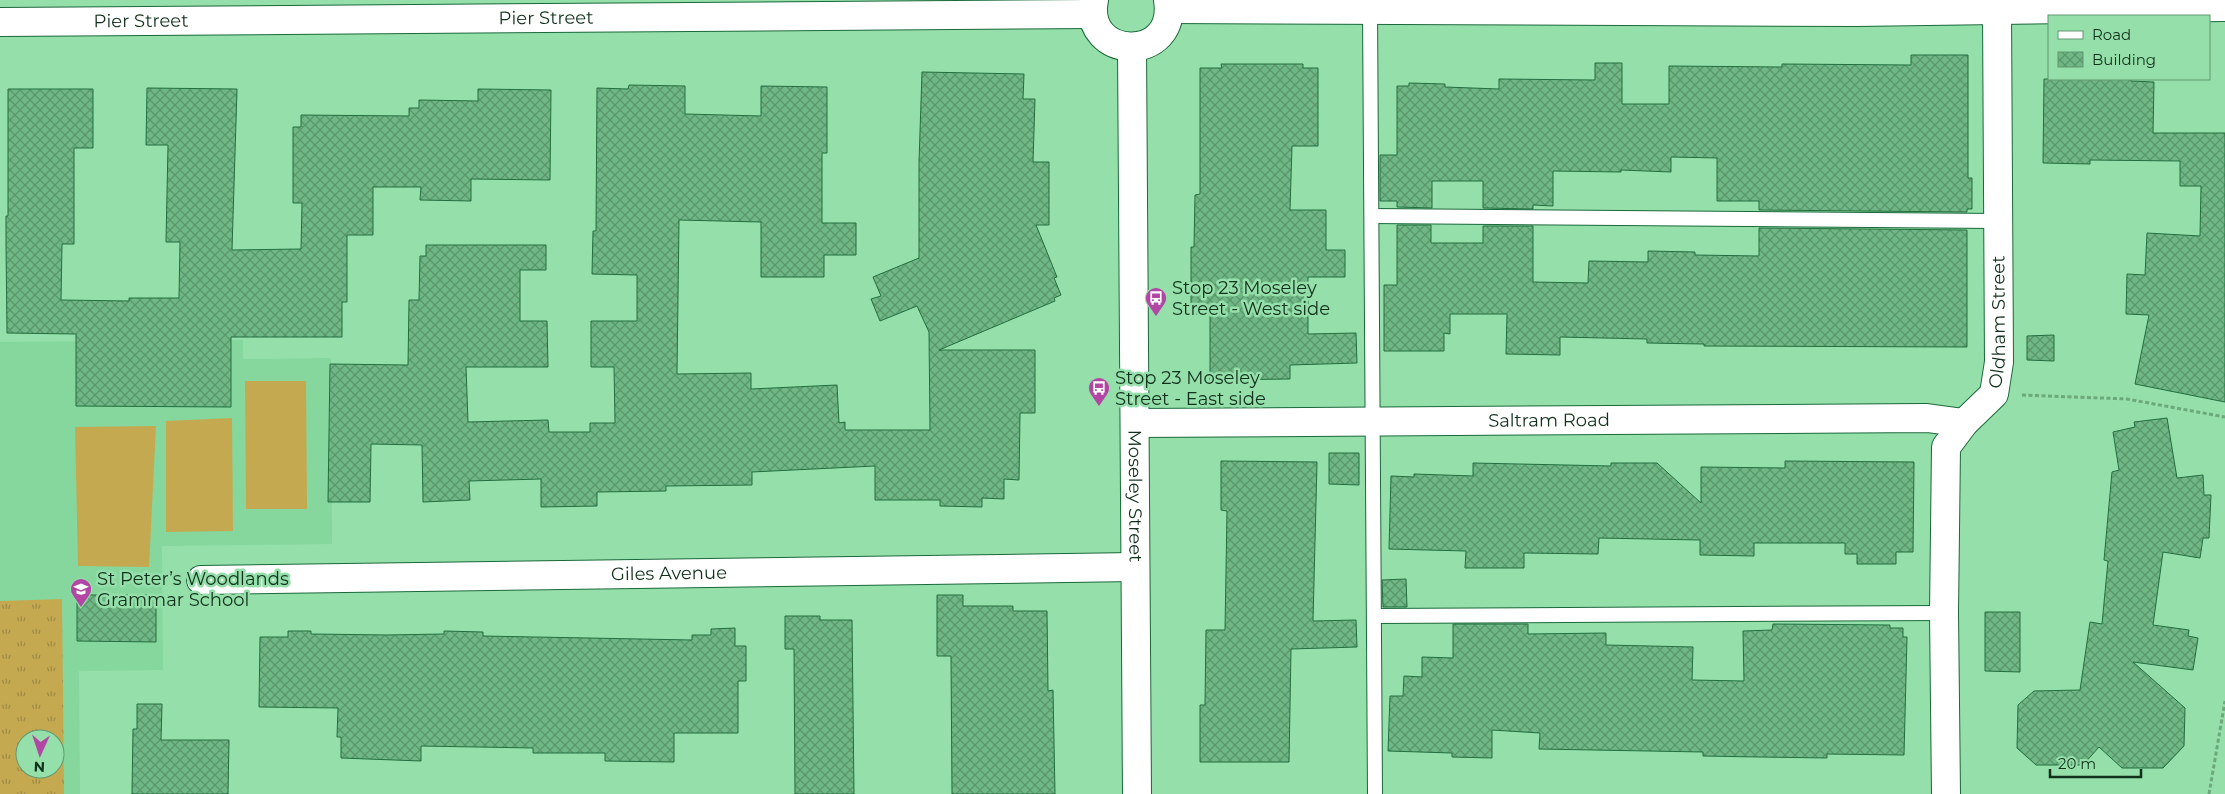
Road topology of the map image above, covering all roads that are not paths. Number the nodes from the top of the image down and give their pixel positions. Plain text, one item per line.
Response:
1 (1169, 4) edge
2 (1606, 5) edge
3 (1856, 6) edge
4 (1094, 7) edge
5 (2225, 7) edge
6 (764, 8) edge
7 (1370, 9) junction
8 (413, 10) edge
9 (1997, 10) junction
10 (63, 11) edge
11 (0, 22) edge
12 (1132, 48) junction
13 (1372, 216) junction
14 (1997, 221) junction
15 (1374, 422) junction
16 (1135, 423) junction
17 (1964, 423) junction
18 (1135, 567) junction
19 (201, 580) dead end
20 (1944, 613) junction
21 (1374, 616) junction
22 (1137, 794) edge
23 (1375, 794) edge
24 (1946, 794) edge

1 - 7 street
1 - 12 street
2 - 3 street
2 - 7 street
3 - 9 street
4 - 6 street, Pier Street
4 - 12 street
5 - 9 street
6 - 8 street, Pier Street
7 - 13 lane
8 - 10 street, Pier Street
9 - 14 street, Oldham Street
10 - 11 street, Pier Street
12 - 16 street, Moseley Street
13 - 14 lane
13 - 15 lane
14 - 17 street, Oldham Street
15 - 16 street, Saltram Road
15 - 17 street, Saltram Road
15 - 21 lane
16 - 18 street, Moseley Street
17 - 20 street, Oldham Street
18 - 19 street, Giles Avenue
18 - 22 street, Moseley Street
20 - 21 lane
20 - 24 street, Oldham Street
21 - 23 lane

